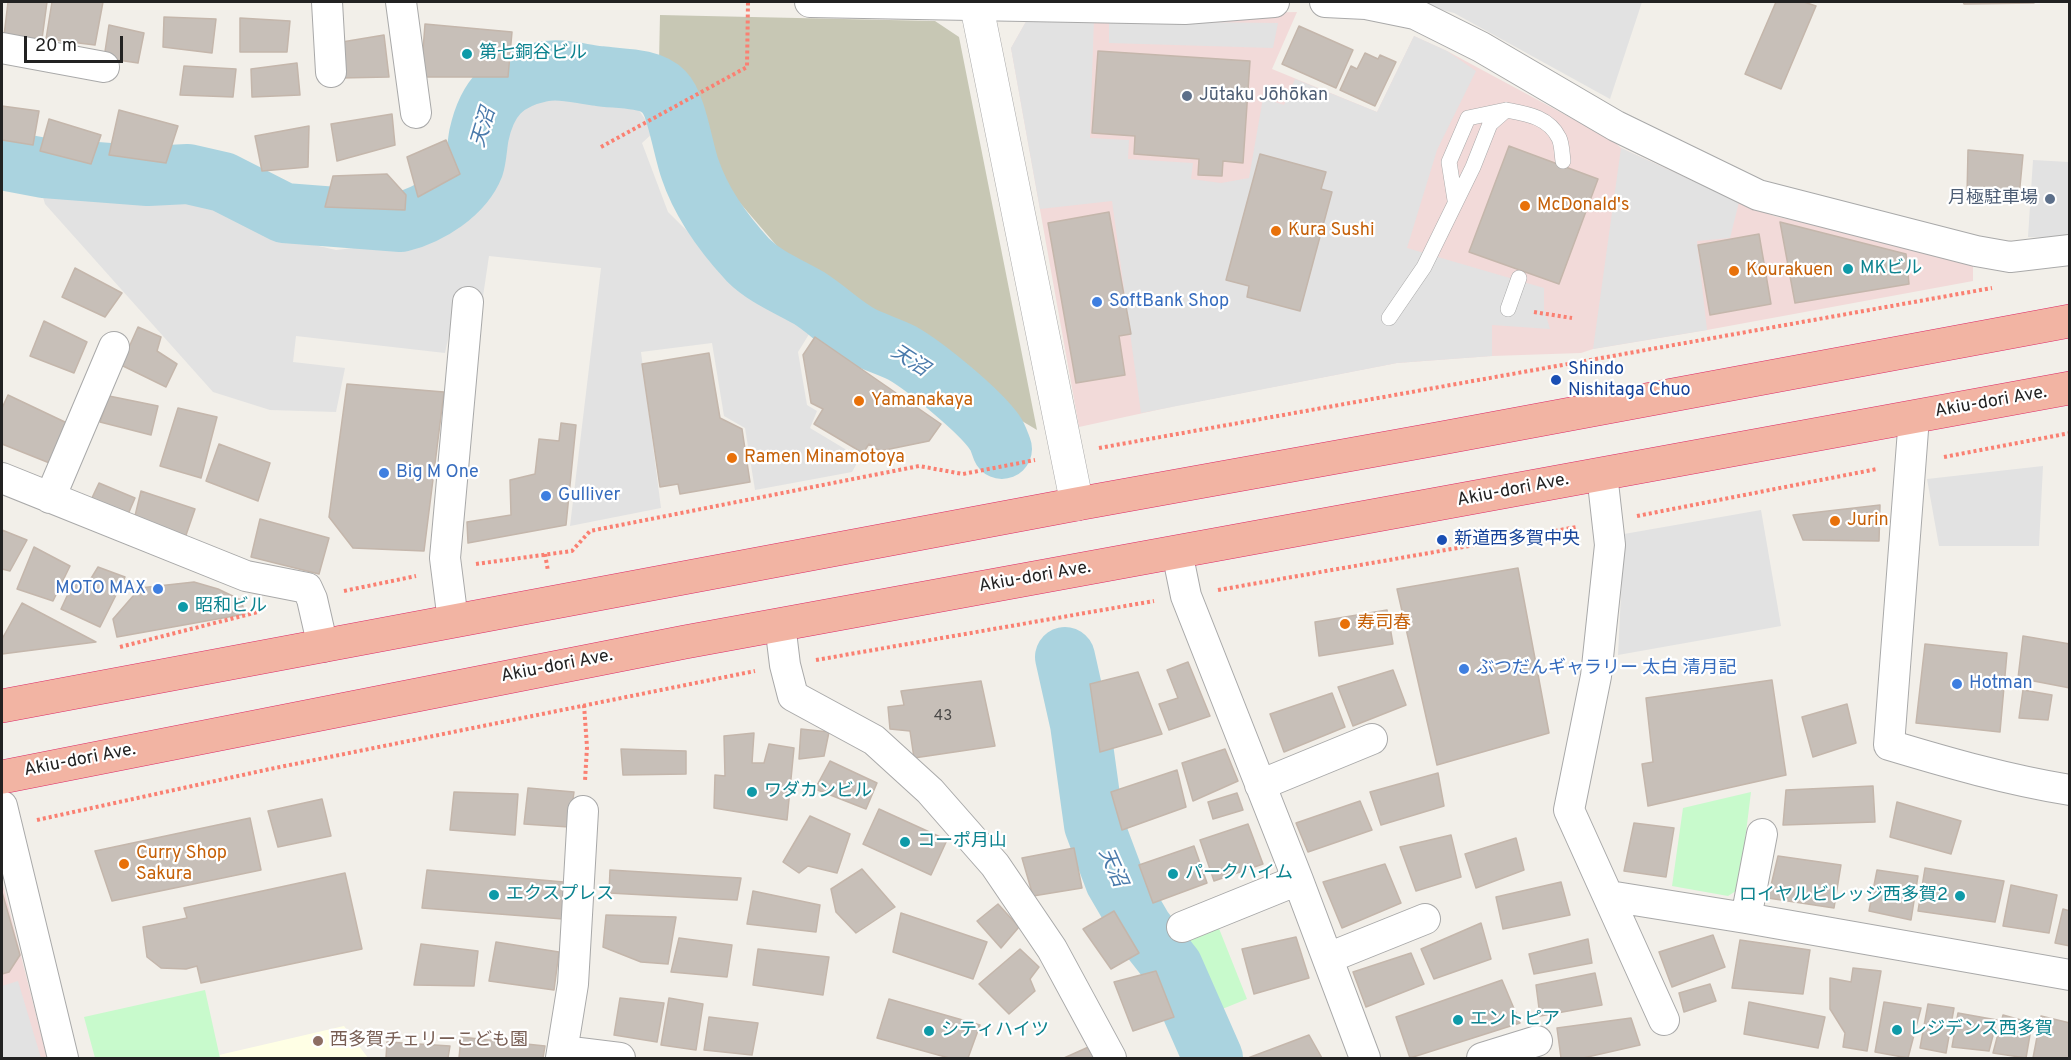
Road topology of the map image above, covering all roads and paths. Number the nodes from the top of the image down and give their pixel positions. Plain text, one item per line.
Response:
1 (327, 2) edge
2 (401, 2) edge
3 (748, 2) edge
4 (810, 2) edge
5 (1274, 2) edge
6 (1325, 2) edge
7 (976, 3) junction
8 (1128, 4) edge
9 (2, 48) edge
10 (104, 67) dead end
11 (331, 72) dead end
12 (1506, 110) junction
13 (416, 113) dead end
14 (602, 147) dead end
15 (1563, 161) dead end
16 (1455, 200) junction
17 (2070, 249) edge
18 (1519, 278) dead end
19 (468, 302) dead end
20 (1508, 309) dead end
21 (1534, 312) dead end
22 (1389, 318) dead end
23 (1572, 318) dead end
24 (2070, 321) edge
25 (114, 347) dead end
26 (2070, 388) edge
27 (1914, 417) junction
28 (2070, 433) edge
29 (1910, 463) junction
30 (1602, 474) junction
31 (2, 478) edge
32 (50, 498) junction
33 (1077, 504) junction
34 (1607, 521) junction
35 (1177, 552) junction
36 (1186, 596) junction
37 (453, 621) junction
38 (780, 624) junction
39 (323, 646) junction
40 (785, 665) junction
41 (584, 705) junction
42 (2, 706) edge
43 (1372, 739) dead end
44 (2, 777) edge
45 (1260, 784) junction
46 (2070, 790) edge
47 (584, 812) joint
48 (4, 816) edge
49 (1762, 834) dead end
50 (1298, 880) junction
51 (1609, 896) junction
52 (1746, 918) junction
53 (1425, 919) dead end
54 (1182, 927) dead end
55 (1328, 958) junction
56 (2070, 975) edge
57 (1664, 1020) dead end
58 (1537, 1041) dead end
59 (562, 1055) edge
60 (63, 1059) edge
61 (620, 1059) edge
62 (1111, 1059) edge
63 (1365, 1059) edge
64 (1482, 1059) edge

1 - 11 street
2 - 13 street
3 - 14 path
4 - 7 street
5 - 8 street
6 - 17 street
7 - 8 street
7 - 33 street
9 - 10 street
12 - 15 lane
12 - 16 lane
12 - 16 lane
16 - 22 lane
18 - 20 lane
19 - 37 street
21 - 23 path
24 - 33 highway
25 - 32 street
26 - 27 highway, Akiu-dori Ave.
27 - 29 street
27 - 30 highway, Akiu-dori Ave.
28 - 29 path
29 - 34 path
29 - 46 street
30 - 34 street
30 - 35 highway, Akiu-dori Ave.
31 - 32 street
32 - 39 street
33 - 37 highway
34 - 36 path
34 - 51 street
35 - 36 street
35 - 38 highway, Akiu-dori Ave.
36 - 40 path
36 - 45 street
37 - 39 highway
38 - 40 street
38 - 44 highway, Akiu-dori Ave.
39 - 42 highway
40 - 41 path
40 - 62 street
41 - 47 path
41 - 48 path
43 - 45 street
45 - 50 street
47 - 59 street
48 - 60 street
49 - 52 street
50 - 54 street
50 - 55 street
51 - 52 street
51 - 57 street
52 - 56 street
53 - 55 street
55 - 63 street
58 - 64 street
59 - 61 street

